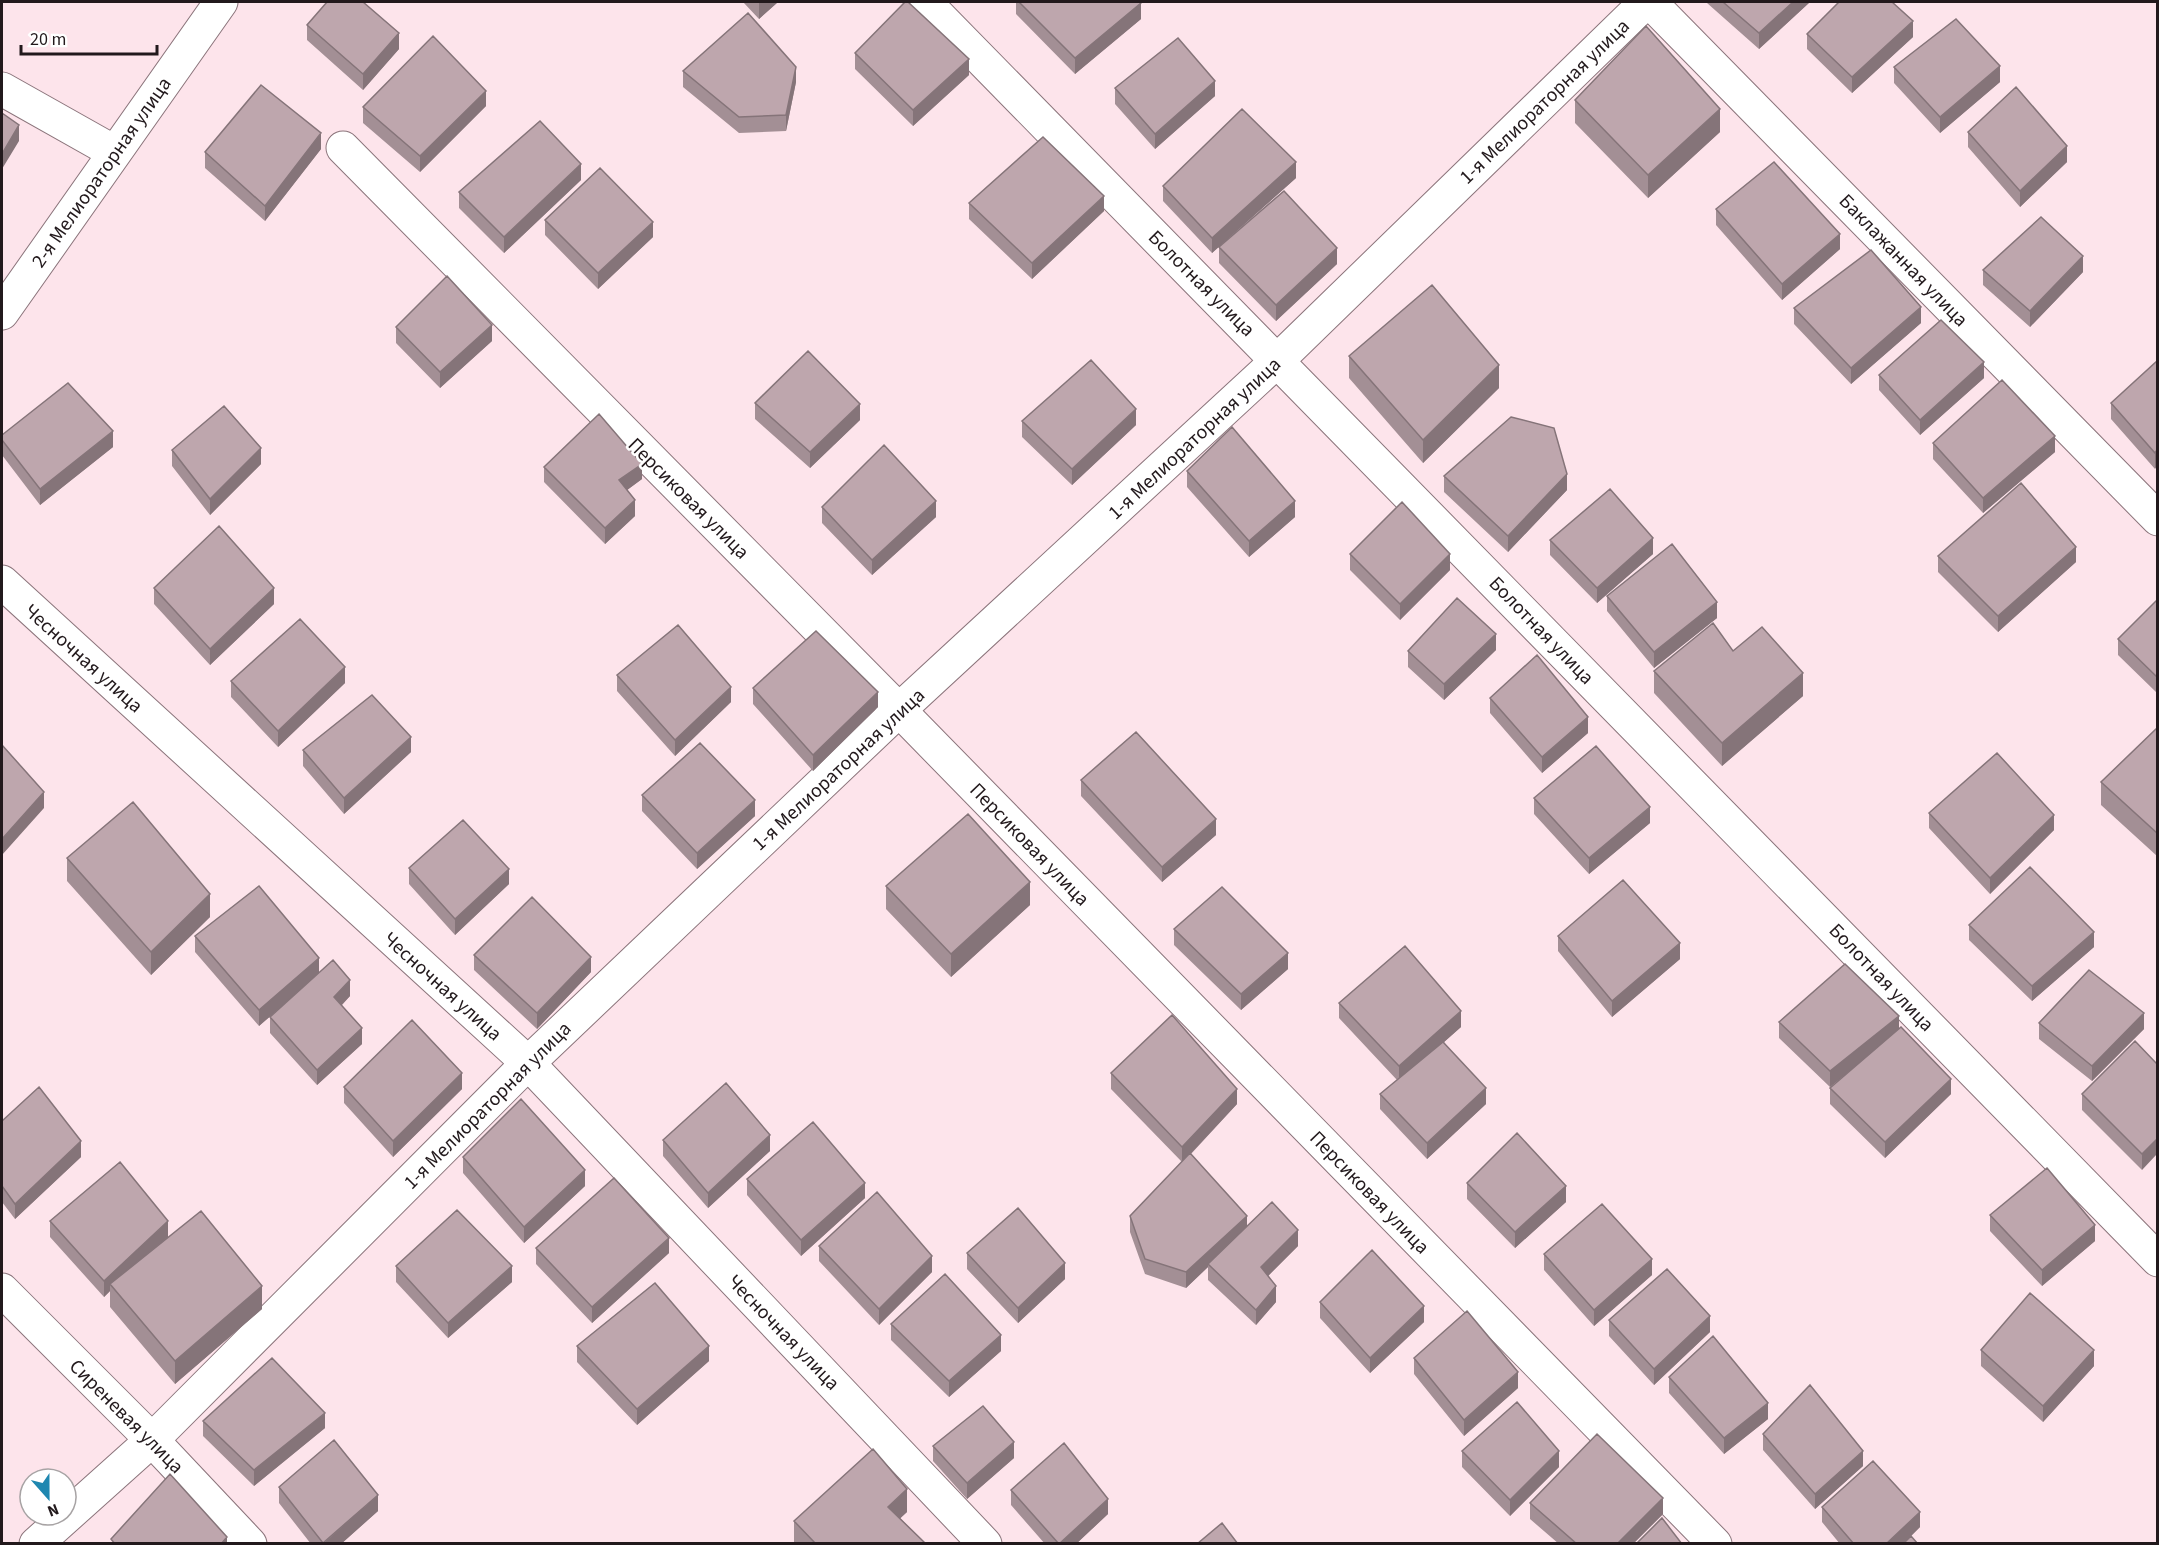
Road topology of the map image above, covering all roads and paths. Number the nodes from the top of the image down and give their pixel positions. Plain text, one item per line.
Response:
1 (221, 2) edge
2 (925, 2) edge
3 (1648, 2) edge
4 (2, 89) edge
5 (343, 148) dead end
6 (114, 152) junction
7 (2, 313) edge
8 (1278, 360) junction
9 (2157, 519) edge
10 (2, 582) edge
11 (899, 710) junction
12 (528, 1063) junction
13 (2157, 1260) edge
14 (2, 1290) edge
15 (152, 1440) junction
16 (36, 1544) edge
17 (249, 1544) edge
18 (985, 1544) edge
19 (1715, 1544) edge

1 - 6 street, 2-я Мелиораторная улица
2 - 8 street, Болотная улица
3 - 8 street, 1-я Мелиораторная улица
3 - 9 street, Баклажанная улица
4 - 6 street
5 - 11 street, Персиковая улица
6 - 7 street, 2-я Мелиораторная улица
8 - 11 street, 1-я Мелиораторная улица
8 - 13 street, Болотная улица
10 - 12 street, Чесночная улица
11 - 12 street, 1-я Мелиораторная улица
11 - 19 street, Персиковая улица
12 - 15 street, 1-я Мелиораторная улица
12 - 18 street, Чесночная улица
14 - 15 street, Сиреневая улица
15 - 16 street, 1-я Мелиораторная улица
15 - 17 street, Сиреневая улица

